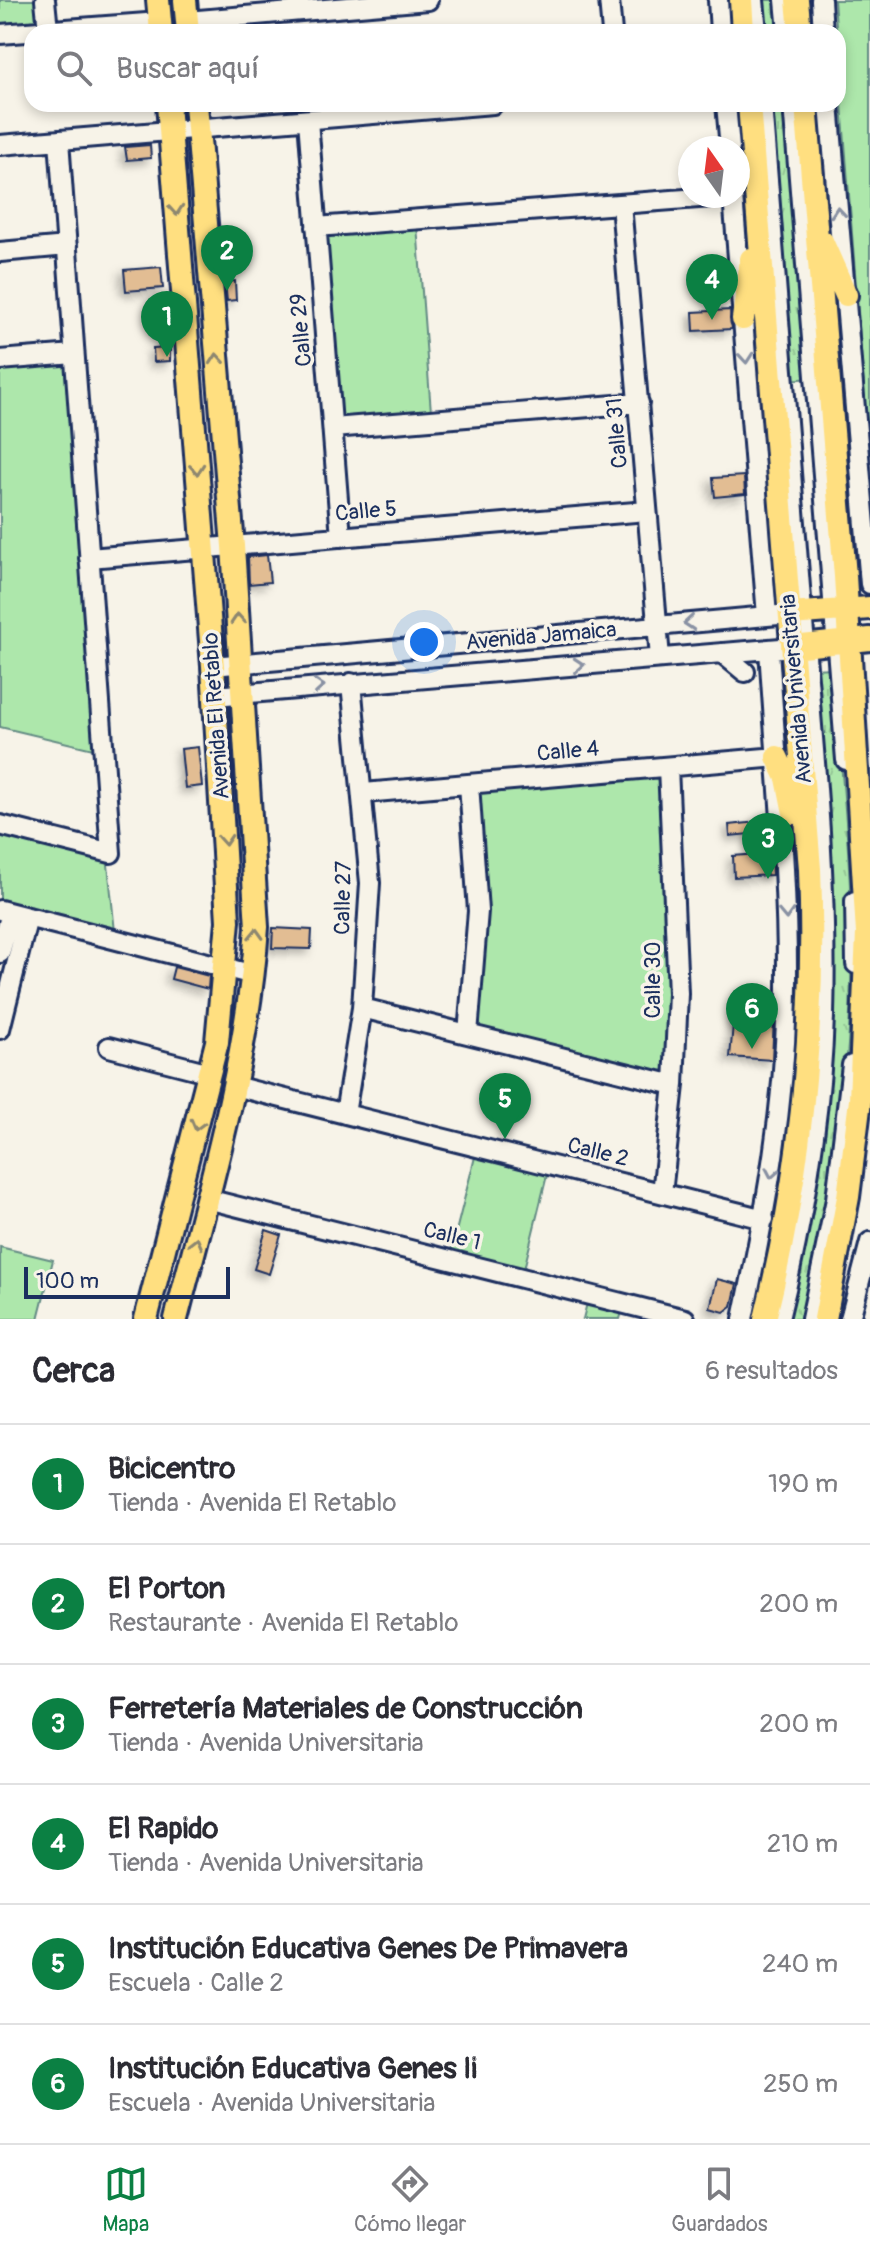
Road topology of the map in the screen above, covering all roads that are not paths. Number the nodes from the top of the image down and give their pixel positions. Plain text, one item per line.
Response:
1 (45, 0) edge
2 (428, 0) edge
3 (609, 0) edge
4 (718, 0) edge
5 (741, 0) edge
6 (754, 0) edge
7 (785, 0) edge
8 (797, 0) edge
9 (821, 0) edge
10 (300, 5) edge
11 (160, 18) edge
12 (187, 18) edge
13 (47, 24) edge
14 (104, 24) edge
15 (611, 24) edge
16 (720, 24) edge
17 (742, 24) edge
18 (756, 24) edge
19 (787, 24) edge
20 (799, 24) edge
21 (822, 24) edge
22 (24, 32) edge
23 (0, 34) edge
24 (169, 112) edge
25 (197, 112) edge
26 (400, 112) edge
27 (727, 112) edge
28 (750, 112) edge
29 (763, 112) edge
30 (794, 112) edge
31 (807, 112) edge
32 (830, 112) edge
33 (308, 120) junction
34 (198, 129) junction
35 (170, 132) junction
36 (729, 136) edge
37 (59, 140) junction
38 (0, 145) edge
39 (678, 200) edge
40 (621, 204) junction
41 (734, 208) edge
42 (758, 214) junction
43 (815, 225) junction
44 (316, 227) junction
45 (67, 246) junction
46 (0, 252) edge
47 (846, 295) junction
48 (743, 319) junction
49 (74, 354) junction
50 (0, 360) edge
51 (639, 403) junction
52 (333, 428) junction
53 (647, 511) junction
54 (341, 537) junction
55 (233, 546) junction
56 (204, 548) junction
57 (89, 558) junction
58 (870, 584) edge
59 (870, 608) edge
60 (796, 614) junction
61 (767, 616) junction
62 (848, 625) edge
63 (658, 626) junction
64 (621, 629) junction
65 (801, 643) junction
66 (769, 649) junction
67 (722, 653) junction
68 (660, 658) junction
69 (624, 661) junction
70 (241, 663) junction
71 (213, 666) junction
72 (351, 683) junction
73 (243, 693) junction
74 (214, 696) junction
75 (772, 696) junction
76 (777, 757) junction
77 (668, 767) junction
78 (469, 784) junction
79 (364, 793) junction
80 (0, 825) edge
81 (810, 869) junction
82 (13, 913) edge
83 (869, 929) edge
84 (7, 941) edge
85 (226, 969) junction
86 (254, 975) junction
87 (362, 1008) junction
88 (0, 1029) edge
89 (468, 1034) junction
90 (109, 1047) dead end
91 (210, 1073) junction
92 (674, 1085) junction
93 (234, 1086) junction
94 (345, 1114) junction
95 (662, 1193) junction
96 (207, 1199) junction
97 (764, 1219) junction
98 (840, 1241) junction
99 (870, 1242) edge
100 (863, 1294) edge
101 (146, 1319) edge
102 (176, 1319) edge
103 (685, 1319) edge
104 (743, 1319) edge
105 (765, 1319) edge
106 (779, 1319) edge
107 (811, 1319) edge
108 (825, 1319) edge
109 (839, 1319) edge
110 (850, 1319) edge

1 - 13 street
2 - 10 street
3 - 15 street
4 - 16 street
5 - 17 main road
6 - 18 street
7 - 19 street
8 - 20 main road
9 - 21 street
10 - 12 street
11 - 14 street
22 - 23 street
24 - 35 main road, Avenida El Retablo
25 - 34 main road, Avenida El Retablo
26 - 33 street
27 - 36 street
28 - 42 main road, Avenida Universitaria
29 - 60 street
30 - 62 street
31 - 43 main road
47 -> 32 street
33 - 34 street
33 - 44 street, Calle 29
34 - 35 street
55 -> 34 main road, Avenida El Retablo
35 - 37 street
35 -> 56 main road, Avenida El Retablo
37 - 38 street
37 - 45 street
39 - 40 street
40 - 44 street
40 - 51 street, Calle 31
41 - 48 street, Avenida Universitaria
42 - 48 main road
42 - 60 main road, Avenida Universitaria
43 - 47 main road
43 - 62 main road
44 - 52 street, Calle 29
45 - 46 street
45 - 49 street
47 - 58 street
48 -> 61 street, Avenida Universitaria
49 - 50 street
49 - 57 street
51 - 52 street
51 - 53 street, Calle 31
52 - 54 street, Calle 29
53 - 54 street, Calle 5
53 - 63 street, Calle 31
54 - 55 street, Calle 5
55 - 56 street, Calle 5
70 -> 55 main road, Avenida El Retablo
56 - 57 street, Calle 5
56 - 71 main road, Avenida El Retablo
57 - 80 street
59 - 62 main road, Avenida Jamaica
60 - 61 street, Avenida Jamaica
60 - 62 main road, Avenida Jamaica
60 - 65 main road, Avenida Universitaria
61 -> 63 street, Avenida Jamaica
62 - 65 main road, Avenida Jamaica
62 - 83 main road
62 - 107 street
63 - 64 street, Avenida Jamaica
63 - 68 street, Calle 31
64 - 69 street
64 - 70 street, Avenida Jamaica
65 - 66 street, Avenida Jamaica
65 - 81 main road, Avenida Universitaria
65 - 106 street
66 - 67 street, Avenida Jamaica
66 - 75 street, Avenida Universitaria
67 - 68 street, Avenida Jamaica
67 - 75 street
68 - 69 street, Avenida Jamaica
72 -> 69 street, Avenida Jamaica
70 - 71 street, Avenida Jamaica
70 - 73 main road, Avenida El Retablo
71 - 74 main road, Avenida El Retablo
73 -> 72 street, Avenida Jamaica
72 - 79 street, Calle 27
73 - 74 street, Avenida Jamaica
86 -> 73 main road, Avenida El Retablo
74 -> 85 main road, Avenida El Retablo
75 - 76 street, Avenida Universitaria
76 - 77 street, Calle 4
76 - 81 main road
76 -> 97 street, Avenida Universitaria
77 - 78 street, Calle 4
77 - 92 street, Calle 30
78 - 79 street, Calle 4
78 - 89 street
79 - 87 street, Calle 27
81 - 105 main road, Avenida Universitaria
82 - 84 street
82 - 85 street
83 - 98 main road
84 - 88 street
85 - 86 street
85 - 91 main road, Avenida El Retablo
86 - 93 main road, Avenida El Retablo
87 - 89 street
87 - 94 street, Calle 27
89 - 92 street
90 - 91 street
91 -> 101 main road, Avenida El Retablo
92 - 95 street, Calle 30
93 - 94 street, Calle 2
93 - 96 main road, Avenida El Retablo
94 - 95 street, Calle 2
95 - 97 street, Calle 2
102 -> 96 main road, Avenida El Retablo
96 - 103 street, Calle 1
97 - 104 street, Avenida Universitaria
98 - 108 main road
98 - 109 main road
99 - 100 street
100 - 110 street

